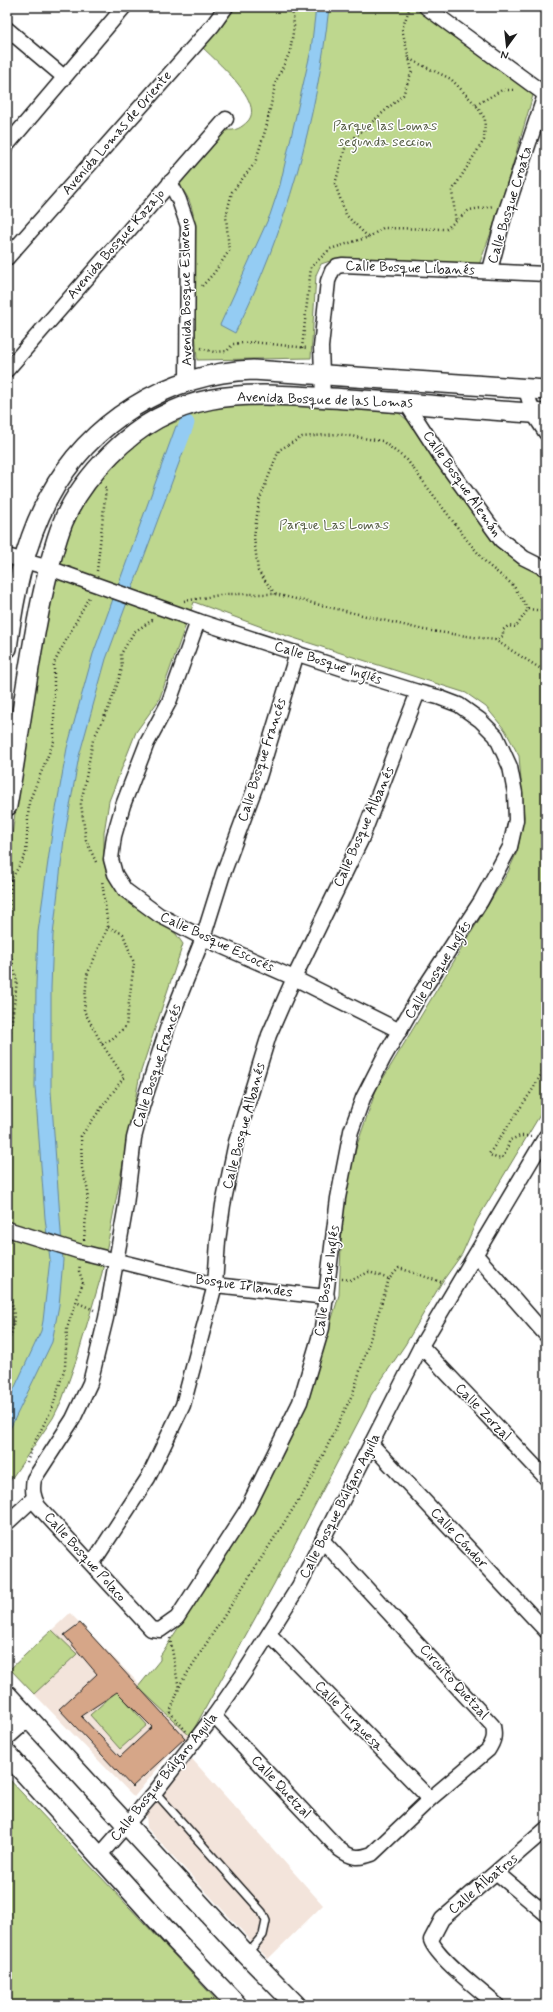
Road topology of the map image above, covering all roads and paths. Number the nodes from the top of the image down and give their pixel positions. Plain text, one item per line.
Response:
1 (124, 7) edge
2 (226, 7) edge
3 (292, 7) edge
4 (410, 7) edge
5 (426, 7) edge
6 (7, 29) edge
7 (409, 58) junction
8 (64, 77) junction
9 (517, 90) dead end
10 (545, 95) edge
11 (476, 105) junction
12 (226, 118) dead end
13 (7, 145) edge
14 (170, 182) junction
15 (497, 199) dead end
16 (495, 206) dead end
17 (456, 222) dead end
18 (369, 237) dead end
19 (7, 258) edge
20 (490, 270) junction
21 (546, 274) edge
22 (199, 289) dead end
23 (196, 346) dead end
24 (321, 347) junction
25 (7, 370) edge
26 (322, 374) junction
27 (187, 381) junction
28 (526, 390) junction
29 (546, 390) edge
30 (323, 398) junction
31 (406, 403) junction
32 (540, 414) edge
33 (546, 433) edge
34 (92, 473) junction
35 (15, 558) edge
36 (49, 568) junction
37 (546, 569) edge
38 (96, 584) junction
39 (528, 609) junction
40 (546, 611) edge
41 (198, 621) junction
42 (495, 640) junction
43 (7, 648) edge
44 (297, 653) junction
45 (121, 654) dead end
46 (546, 672) edge
47 (418, 692) junction
48 (7, 806) edge
49 (98, 865) dead end
50 (102, 880) dead end
51 (108, 927) junction
52 (203, 938) junction
53 (294, 978) junction
54 (400, 1031) junction
55 (102, 1044) junction
56 (7, 1059) edge
57 (546, 1064) edge
58 (545, 1137) edge
59 (7, 1144) edge
60 (7, 1166) edge
61 (7, 1229) edge
62 (81, 1252) junction
63 (476, 1254) junction
64 (116, 1260) junction
65 (330, 1277) junction
66 (389, 1278) junction
67 (215, 1285) junction
68 (456, 1287) junction
69 (7, 1294) edge
70 (327, 1297) junction
71 (76, 1302) junction
72 (106, 1318) junction
73 (546, 1335) edge
74 (7, 1342) edge
75 (421, 1346) junction
76 (371, 1444) junction
77 (546, 1478) edge
78 (34, 1479) junction
79 (34, 1498) junction
80 (7, 1523) edge
81 (323, 1540) junction
82 (92, 1564) junction
83 (168, 1626) junction
84 (546, 1631) edge
85 (269, 1634) junction
86 (179, 1690) junction
87 (7, 1695) edge
88 (214, 1716) junction
89 (27, 1717) junction
90 (7, 1735) edge
91 (195, 1741) junction
92 (7, 1754) edge
93 (155, 1792) junction
94 (430, 1799) junction
95 (127, 1825) junction
96 (546, 1829) edge
97 (100, 1855) junction
98 (349, 1857) joint
99 (497, 1873) junction
100 (546, 1914) edge
101 (246, 1954) junction
102 (237, 2005) edge
103 (296, 2005) edge
104 (496, 2005) edge

1 - 8 street
2 - 19 street, Avenida Lomas de Oriente
3 - 22 path
4 - 7 path
5 - 10 street
6 - 8 street
7 - 11 path
7 - 18 path
8 - 13 street
9 - 11 path
10 - 20 street, Calle Bosque Croata
11 - 17 path
12 - 14 street, Avenida Bosque Kazajo
14 - 25 street, Avenida Bosque Kazajo
14 - 27 street, Avenida Bosque Esloveno
15 - 16 path
20 - 21 street, Calle Bosque Libanés
20 - 24 street, Calle Bosque Libanés
23 - 24 path
24 - 26 street, Calle Bosque Libanés
26 - 27 street, Avenida Bosque de las Lomas
26 - 28 street, Avenida Bosque de las Lomas
26 - 30 street, Calle Bosque Libanés
27 - 35 street, Avenida Bosque de las Lomas
28 - 29 street, Avenida Bosque de las Lomas
28 - 32 street
30 - 31 street, Avenida Bosque de las Lomas
30 - 34 street, Avenida Bosque de las Lomas
31 - 32 street, Avenida Bosque de las Lomas
31 - 37 street, Calle Bosque Alemán
32 - 33 street
34 - 36 street, Avenida Bosque de las Lomas
34 - 38 path
35 - 36 street, Calle Bosque Inglés
35 - 43 street, Avenida Bosque de las Lomas
36 - 38 street, Calle Bosque Inglés
36 - 48 street, Avenida Bosque de las Lomas
38 - 41 street, Calle Bosque Inglés
38 - 56 path
39 - 40 path
39 - 42 path
39 - 42 path
41 - 44 street, Calle Bosque Inglés
41 - 52 street, Calle Bosque Escocés
42 - 46 path
44 - 47 street, Calle Bosque Inglés
44 - 52 street, Calle Bosque Francés
45 - 49 path
47 - 53 street, Calle Bosque Albanés
47 - 54 street, Calle Bosque Inglés
50 - 51 path
51 - 55 path
51 - 55 path
52 - 53 street, Calle Bosque Escocés
52 - 64 street, Calle Bosque Francés
53 - 54 street, Calle Bosque Escocés
53 - 67 street, Calle Bosque Albanés
54 - 65 street, Calle Bosque Inglés
55 - 62 path
57 - 58 path
58 - 63 street, Calle Bosque Búlgaro Aguila
59 - 60 path
61 - 62 street, Bosque Irlandes
62 - 64 street, Bosque Irlandes
62 - 71 path
63 - 68 street, Calle Bosque Búlgaro Aguila
63 - 73 street
64 - 67 street, Bosque Irlandes
64 - 72 street, Calle Bosque Francés
65 - 66 path
65 - 70 street, Calle Bosque Inglés
66 - 68 path
66 - 86 path
67 - 70 street, Bosque Irlandes
67 - 82 street, Calle Bosque Albanés
68 - 75 street, Calle Bosque Búlgaro Aguila
69 - 74 path
70 - 83 street, Calle Bosque Inglés
71 - 72 path
71 - 78 path
72 - 78 street, Calle Bosque Francés
75 - 76 street, Calle Bosque Búlgaro Aguila
75 - 77 street, Calle Zorzal
76 - 81 street, Calle Bosque Búlgaro Aguila
76 - 84 street, Calle Cóndor
78 - 79 street
79 - 80 street
79 - 82 street, Calle Bosque Polaco
81 - 85 street, Calle Bosque Búlgaro Aguila
81 - 94 street, Circuito Quetzal
82 - 83 street, Calle Bosque Polaco
83 - 86 path
85 - 88 street, Calle Bosque Búlgaro Aguila
85 - 94 street, Calle Turquesa
86 - 91 path
87 - 89 street
88 - 91 street, Calle Bosque Búlgaro Aguila
88 - 98 street, Calle Quetzal
89 - 90 street
89 - 95 street
91 - 93 street, Calle Bosque Búlgaro Aguila
92 - 97 street
93 - 95 street, Calle Bosque Búlgaro Aguila
93 - 101 lane
94 - 98 street, Circuito Quetzal
95 - 97 street, Calle Bosque Búlgaro Aguila
95 - 101 street
96 - 99 street, Calle Albatros
97 - 102 street
99 - 100 street
99 - 104 street, Calle Albatros
101 - 103 street

